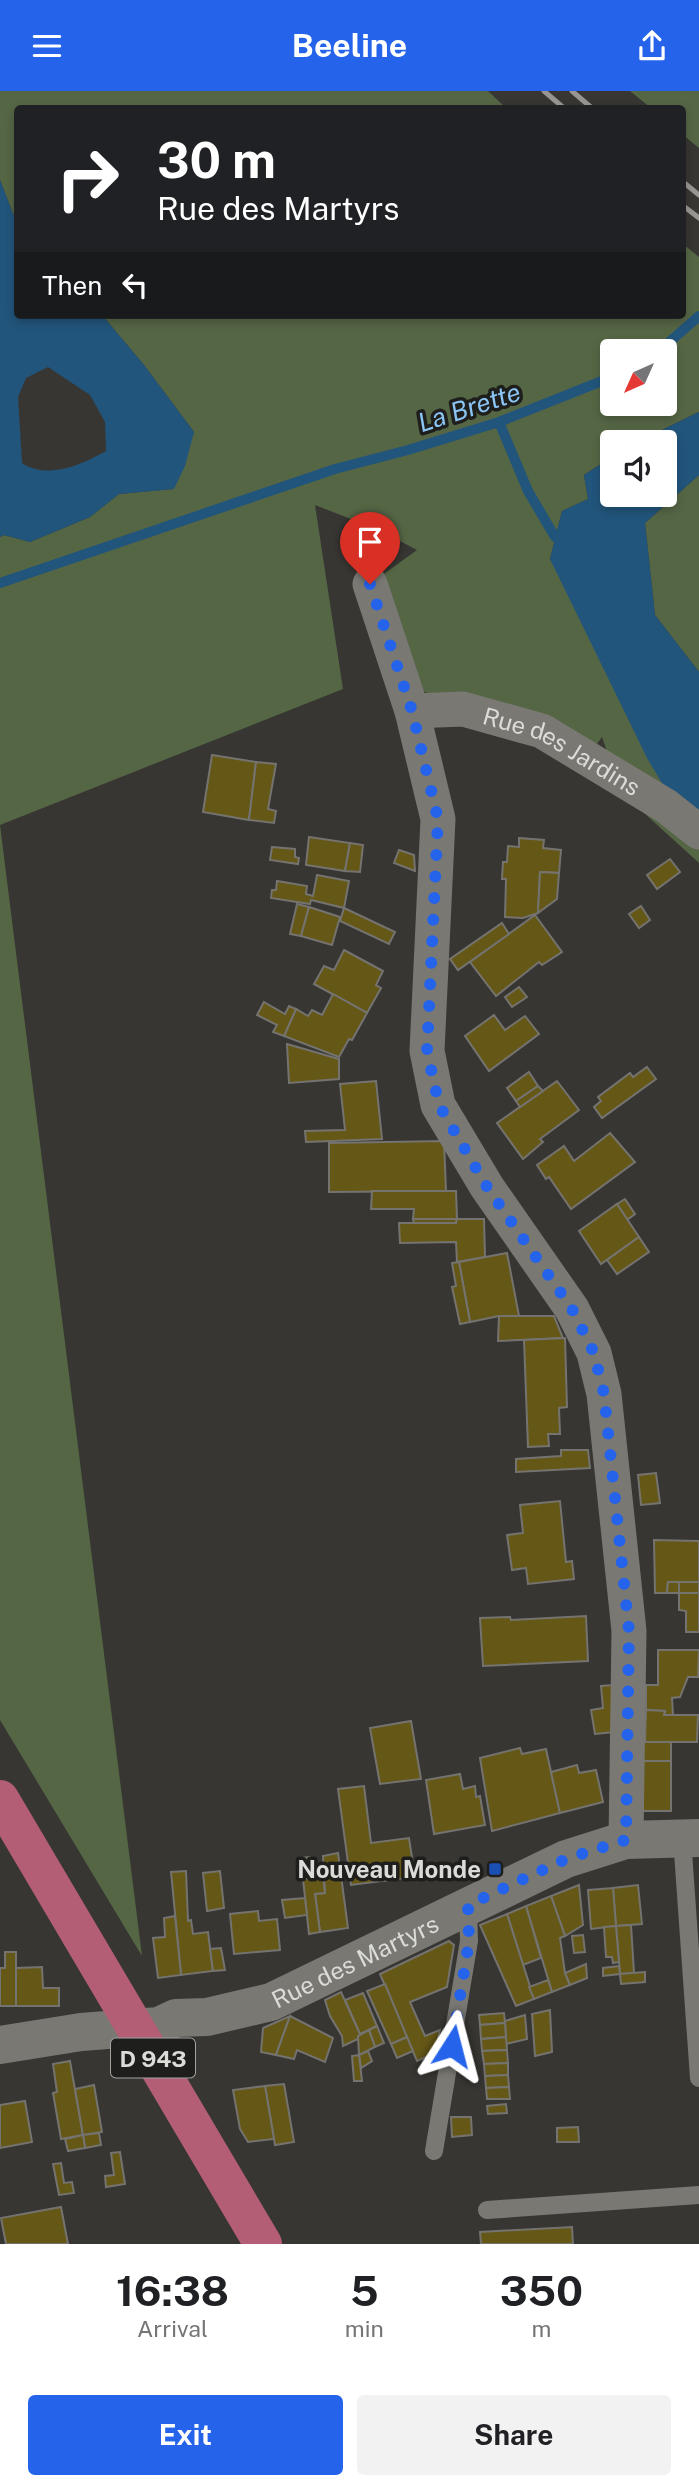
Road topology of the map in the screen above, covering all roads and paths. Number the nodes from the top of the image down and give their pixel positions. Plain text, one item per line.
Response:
1 (370, 584) dead end
2 (412, 711) junction
3 (699, 832) edge
4 (0, 1799) edge
5 (691, 1838) edge
6 (626, 1840) junction
7 (468, 1905) junction
8 (0, 2045) edge
9 (699, 2078) edge
10 (434, 2151) dead end
11 (699, 2195) edge
12 (487, 2210) dead end
13 (262, 2244) edge

1 - 2 street
2 - 3 street, Rue des Jardins
2 - 6 street
4 - 13 main road, D 943
5 - 6 street, Rue des Martyrs
5 - 9 lane
6 - 7 street, Rue des Martyrs
7 - 8 street, Rue des Martyrs
7 - 10 lane
11 - 12 lane

